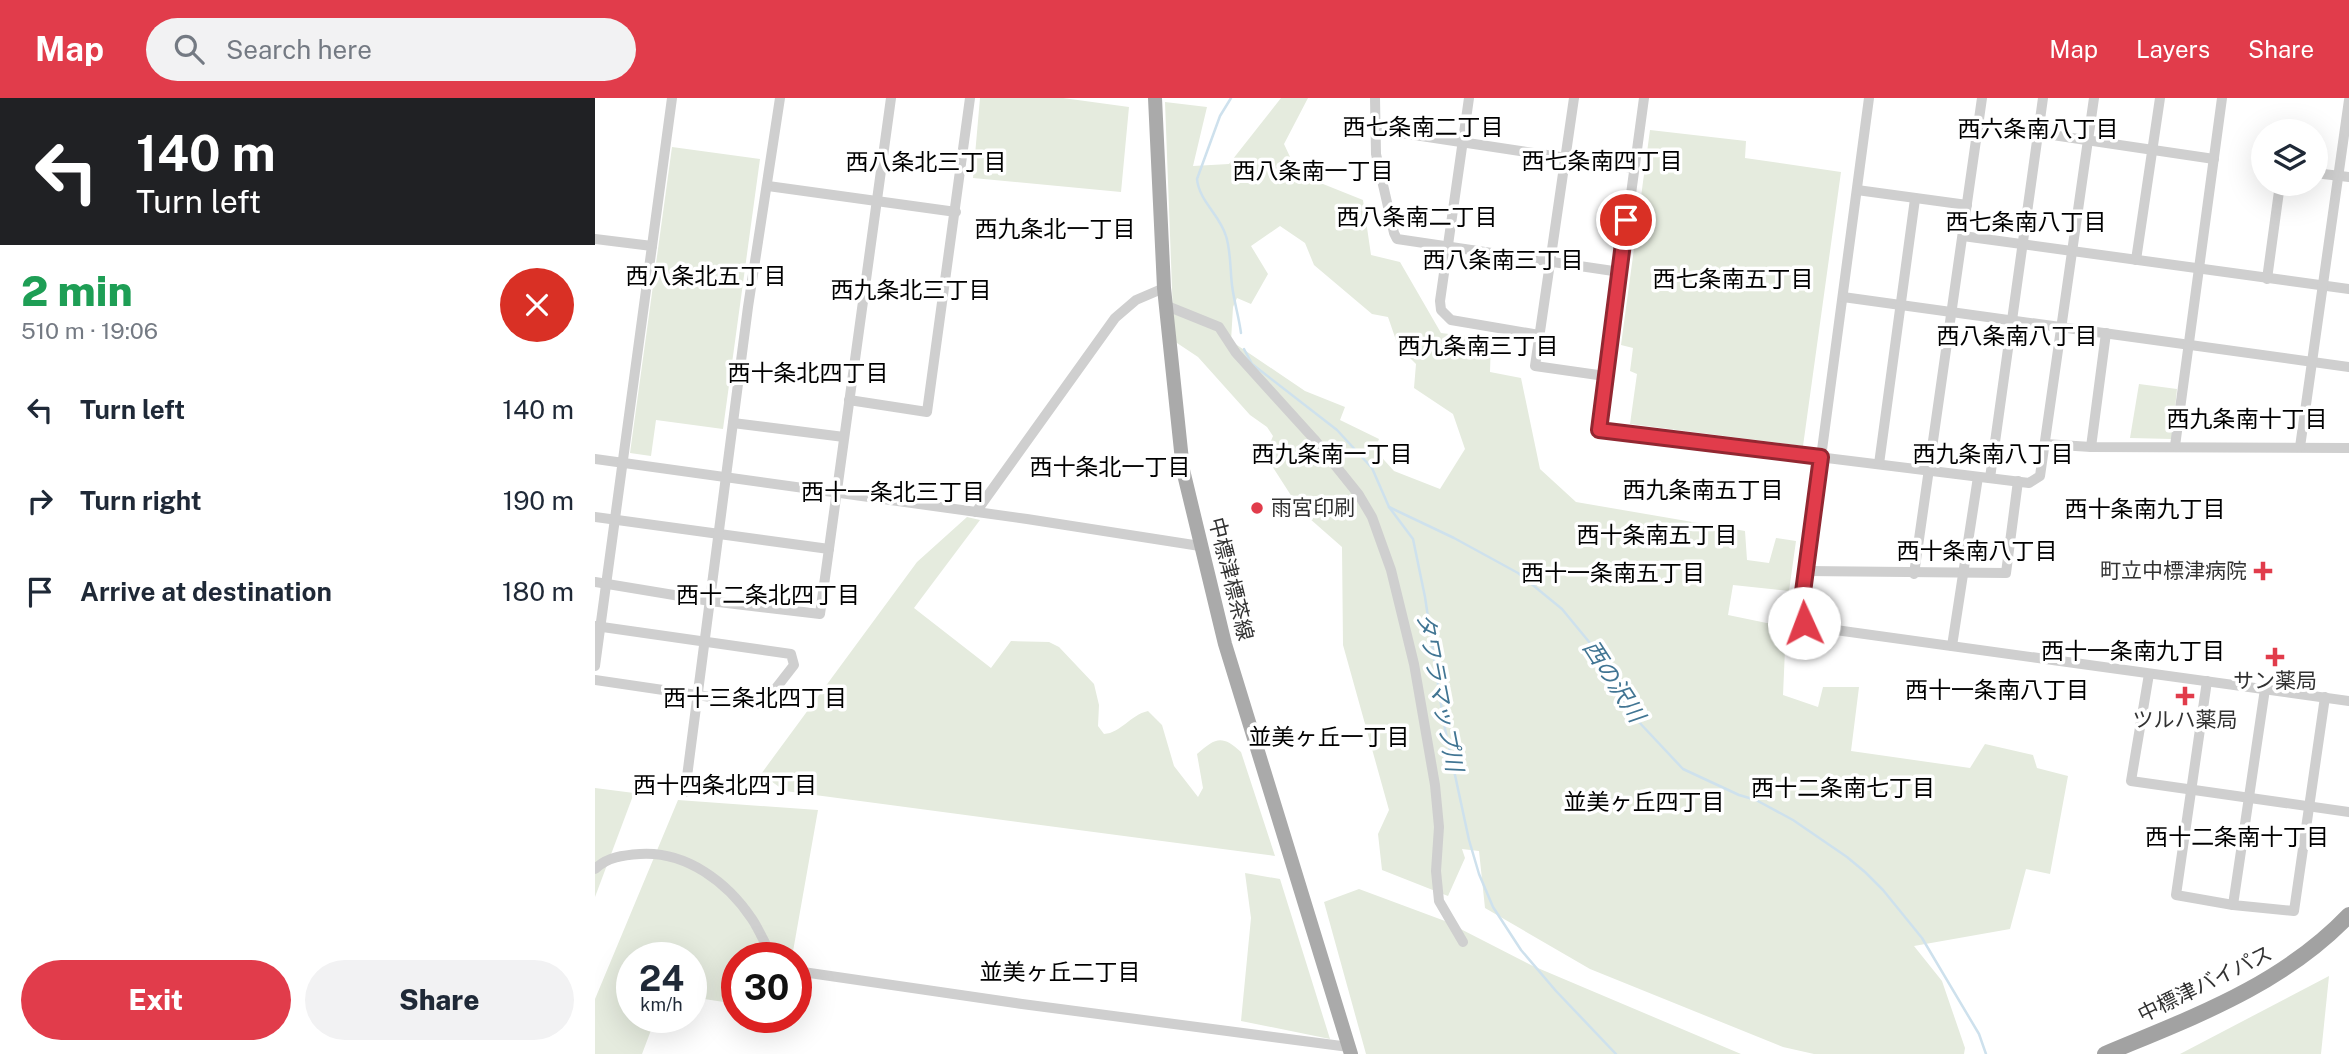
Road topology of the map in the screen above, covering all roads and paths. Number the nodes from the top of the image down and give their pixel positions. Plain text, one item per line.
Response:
1 (672, 98) edge
2 (780, 98) edge
3 (891, 98) edge
4 (970, 98) edge
5 (1155, 98) edge
6 (1375, 98) edge
7 (1469, 98) edge
8 (1574, 98) edge
9 (1644, 98) edge
10 (1869, 98) edge
11 (1982, 98) edge
12 (2043, 98) edge
13 (2094, 98) edge
14 (2160, 98) edge
15 (2222, 98) edge
16 (2349, 100) edge
17 (1978, 124) junction
18 (1374, 129) junction
19 (2038, 133) junction
20 (2088, 140) junction
21 (1463, 142) junction
22 (2153, 149) junction
23 (1566, 158) junction
24 (2214, 159) junction
25 (1633, 168) junction
26 (2328, 175) edge
27 (2337, 176) junction
28 (2349, 177) edge
29 (768, 186) junction
30 (1857, 190) junction
31 (2278, 196) edge
32 (1915, 199) junction
33 (878, 202) junction
34 (1967, 205) junction
35 (956, 212) junction
36 (1963, 236) junction
37 (595, 239) edge
38 (2022, 244) junction
39 (652, 246) junction
40 (1447, 248) junction
41 (2072, 251) junction
42 (2136, 260) junction
43 (1550, 262) junction
44 (2200, 269) junction
45 (1620, 272) junction
46 (2267, 279) junction
47 (2324, 286) junction
48 (1164, 288) junction
49 (2349, 289) edge
50 (1843, 297) junction
51 (1901, 305) junction
52 (1167, 306) junction
53 (1953, 312) junction
54 (2011, 320) junction
55 (2059, 327) junction
56 (2106, 333) junction
57 (1539, 335) junction
58 (2188, 345) junction
59 (2313, 362) junction
60 (2349, 367) edge
61 (1605, 376) junction
62 (849, 400) junction
63 (733, 423) junction
64 (844, 436) junction
65 (2045, 444) junction
66 (2175, 446) junction
67 (2091, 447) junction
68 (2300, 447) junction
69 (2349, 448) edge
70 (1821, 457) junction
71 (595, 459) edge
72 (621, 463) junction
73 (1879, 464) junction
74 (1929, 470) junction
75 (727, 477) junction
76 (1978, 477) junction
77 (1990, 478) junction
78 (2018, 481) junction
79 (836, 493) junction
80 (975, 512) junction
81 (595, 517) edge
82 (614, 520) junction
83 (719, 535) junction
84 (1200, 546) junction
85 (829, 550) junction
86 (1806, 571) junction
87 (1914, 574) junction
88 (1964, 574) junction
89 (595, 582) edge
90 (606, 583) junction
91 (710, 601) junction
92 (598, 627) edge
93 (706, 643) junction
94 (1952, 646) junction
95 (595, 666) edge
96 (2149, 674) junction
97 (595, 680) edge
98 (2207, 681) junction
99 (2265, 689) junction
100 (697, 694) junction
101 (2325, 697) junction
102 (2349, 701) edge
103 (2193, 790) junction
104 (685, 792) dead end
105 (2249, 798) junction
106 (2308, 806) junction
107 (2349, 812) edge
108 (595, 869) edge
109 (2233, 905) junction
110 (2349, 915) edge
111 (765, 942) edge
112 (1463, 942) dead end
113 (812, 973) edge
114 (1350, 1051) edge
115 (2105, 1054) edge

1 - 39 street
2 - 29 street
3 - 33 street
4 - 35 street
5 - 48 main road, 中標津標茶線
6 - 18 street
7 - 21 street
8 - 23 street
9 - 25 street
10 - 30 street
11 - 17 street
12 - 19 street
13 - 20 street
14 - 22 street
15 - 24 street
16 - 27 street
17 - 19 street
17 - 34 street
18 - 21 street
18 - 40 street
19 - 20 street
19 - 38 street
20 - 22 street
20 - 41 street
21 - 23 street
21 - 40 street
22 - 24 street
22 - 42 street
23 - 25 street
23 - 43 street
24 - 44 street
25 - 45 street
26 - 27 street
27 - 28 street
27 - 47 street
29 - 33 street
29 - 63 street
30 - 32 street
30 - 50 street
31 - 46 street
32 - 34 street
32 - 51 street
33 - 35 street
33 - 62 street
34 - 36 street
35 - 62 street
36 - 38 street
36 - 53 street
37 - 39 street
38 - 41 street
38 - 54 street
39 - 72 street
40 - 43 street
40 - 57 street
41 - 42 street
41 - 55 street
42 - 44 street
43 - 45 street
43 - 57 street
44 - 46 street
44 - 58 street
45 - 61 street
46 - 47 street
47 - 49 street
47 - 59 street
48 - 52 main road, 中標津標茶線
48 - 80 street
50 - 51 street
50 - 70 street
51 - 53 street
51 - 73 street
52 - 84 main road, 中標津標茶線
52 - 112 street
53 - 54 street
53 - 74 street
54 - 55 street
54 - 77 street
55 - 56 street
55 - 65 street
56 - 58 street
56 - 67 street
57 - 61 street
58 - 59 street
58 - 66 street
59 - 60 street
59 - 68 street
61 - 70 street
62 - 64 street
63 - 64 street
63 - 75 street
64 - 79 street
65 - 67 street
65 - 78 street
66 - 67 street
66 - 68 street
68 - 69 street
70 - 73 street
70 - 86 street
71 - 72 street
72 - 75 street
72 - 82 street
73 - 74 street
74 - 76 street
74 - 87 street
75 - 79 street
75 - 83 street
76 - 77 street
76 - 88 street
77 - 78 street
78 - 88 street
79 - 80 street
79 - 85 street
80 - 84 street
81 - 82 street
82 - 83 street
82 - 90 street
83 - 85 street
83 - 91 street
84 - 114 main road, 中標津標茶線
85 - 91 street
86 - 87 street
86 - 94 street
87 - 88 street
88 - 94 street
89 - 90 street
90 - 91 street
90 - 92 street
91 - 93 street
92 - 93 street
92 - 95 street
93 - 100 street
93 - 100 street
94 - 96 street
96 - 98 street
96 - 103 street
97 - 100 street
98 - 99 street
98 - 103 street
99 - 101 street
99 - 105 street
100 - 104 street
101 - 102 street
101 - 106 street
103 - 105 street
103 - 109 street
105 - 106 street
105 - 109 street
106 - 107 street
106 - 109 street
108 - 111 street
110 - 115 highway, 中標津バイパス
113 - 114 street

